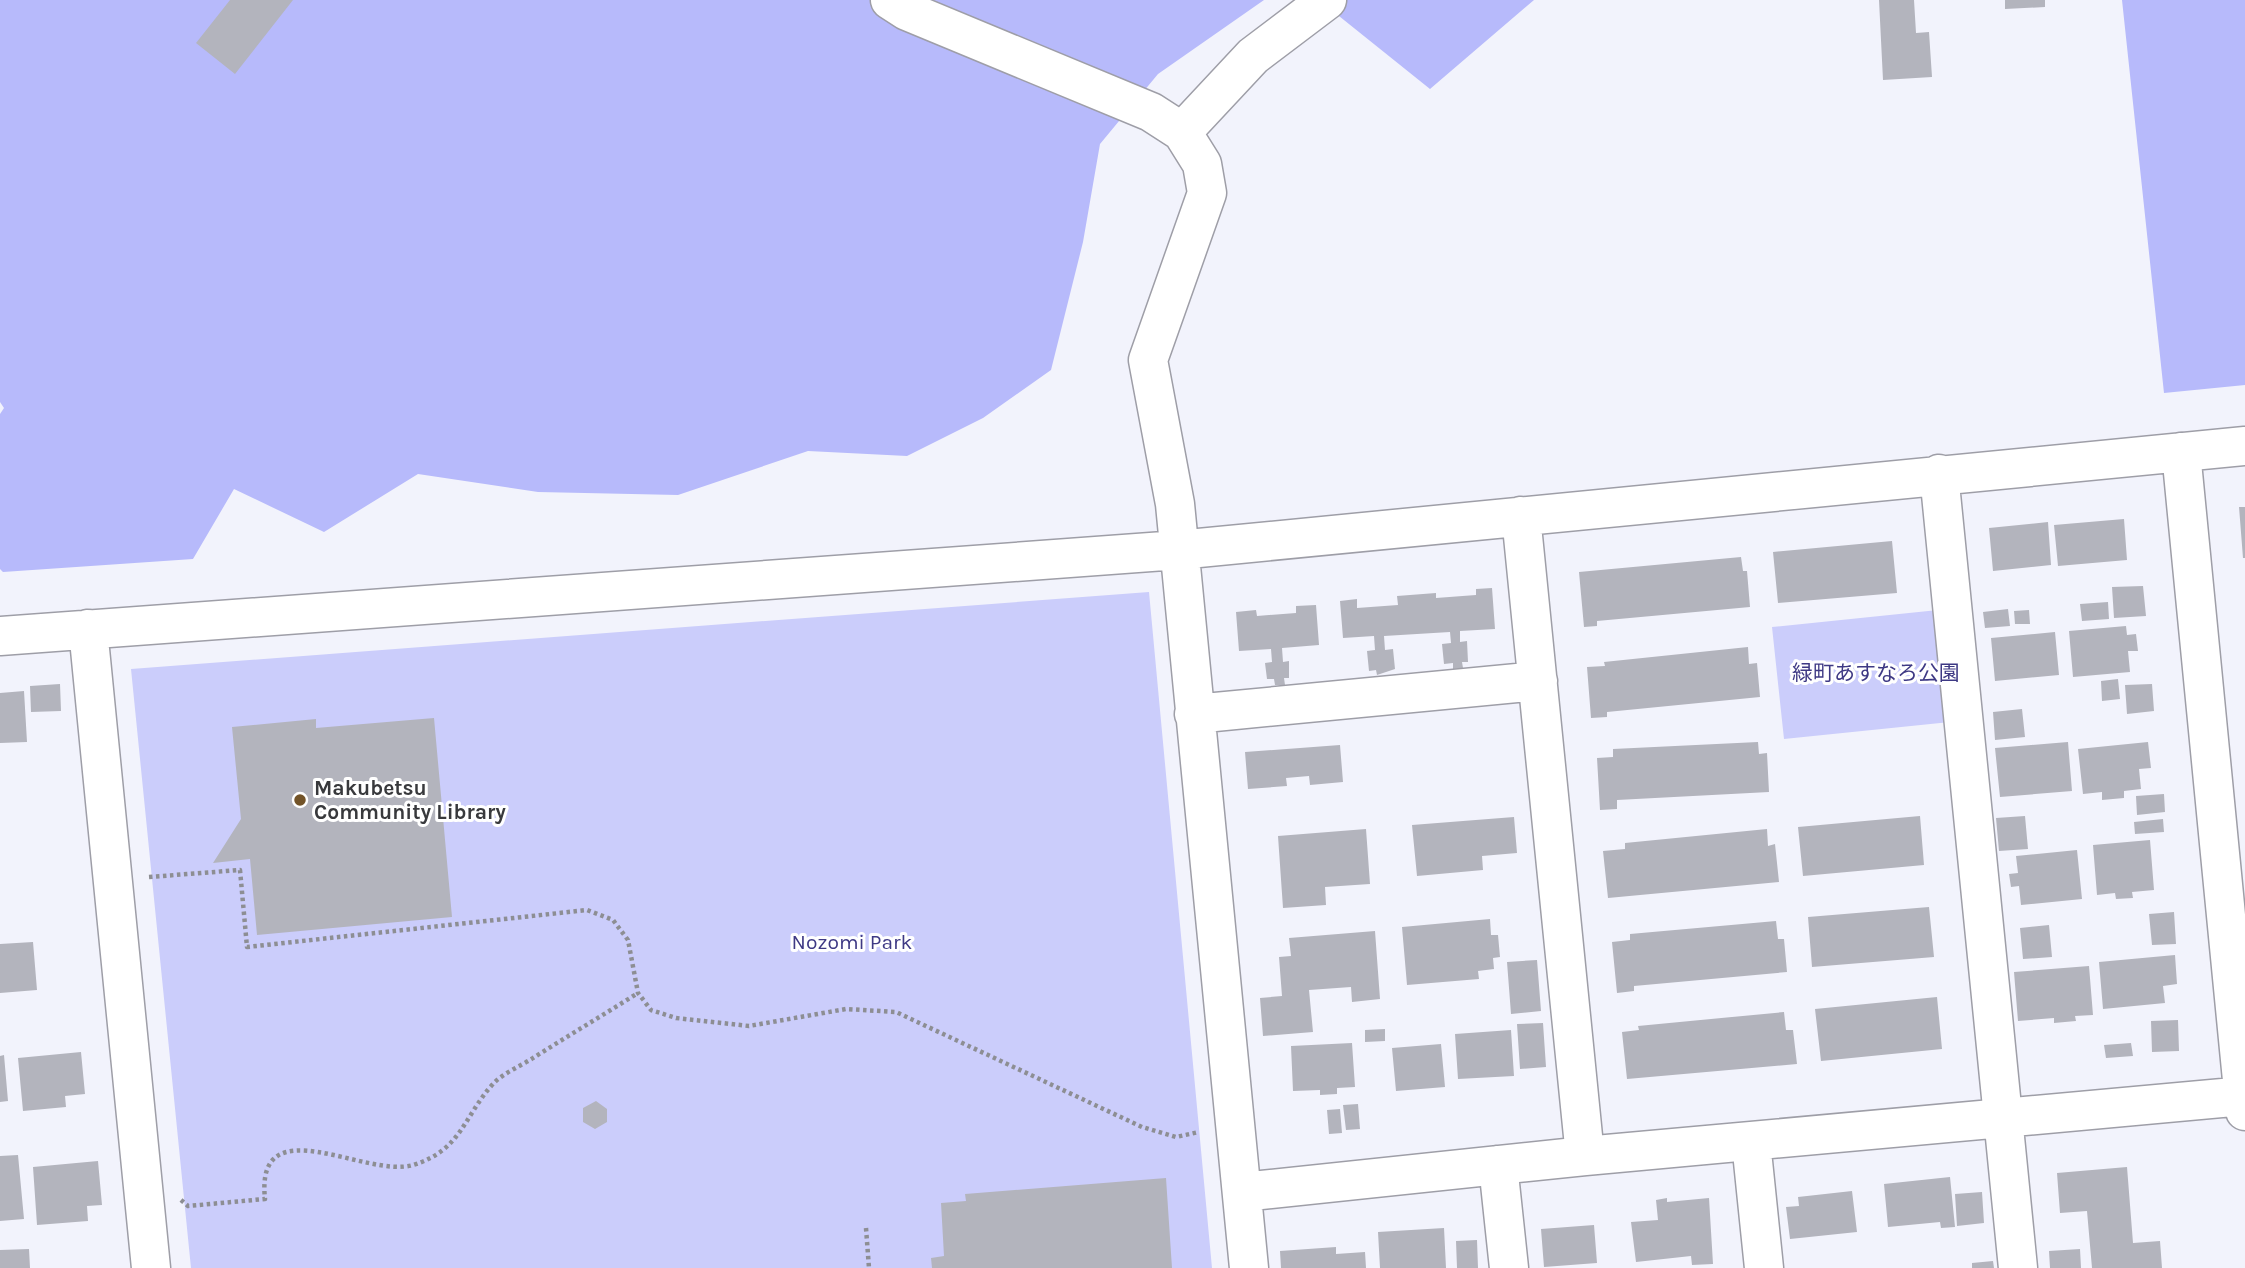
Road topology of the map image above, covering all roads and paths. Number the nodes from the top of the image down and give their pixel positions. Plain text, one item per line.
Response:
1 (890, 0) edge
2 (1328, 0) edge
3 (1182, 132) junction
4 (2245, 446) edge
5 (2181, 452) junction
6 (1939, 474) junction
7 (1521, 516) junction
8 (1178, 550) junction
9 (88, 629) junction
10 (0, 636) edge
11 (1538, 681) junction
12 (1194, 714) junction
13 (142, 877) dead end
14 (638, 993) junction
15 (2245, 1101) edge
16 (2004, 1118) junction
17 (1210, 1130) dead end
18 (1751, 1142) junction
19 (1585, 1156) junction
20 (1498, 1165) junction
21 (1242, 1192) junction
22 (172, 1194) dead end
23 (866, 1228) dead end
24 (151, 1268) edge
25 (869, 1268) edge
26 (1249, 1268) edge
27 (1509, 1268) edge
28 (1764, 1268) edge
29 (2018, 1268) edge

1 - 3 street
2 - 3 street
3 - 8 street
4 - 5 street
5 - 6 street
5 - 15 street
6 - 7 street
6 - 16 street
7 - 8 street
7 - 11 street
8 - 9 street
8 - 12 street
9 - 10 street
9 - 24 street
11 - 12 street
11 - 19 street
12 - 21 street
13 - 14 path
14 - 17 path
14 - 22 path
15 - 16 street
16 - 18 street
16 - 29 street
18 - 19 street
18 - 28 street
19 - 20 street
20 - 21 street
20 - 27 street
21 - 26 street
23 - 25 path

